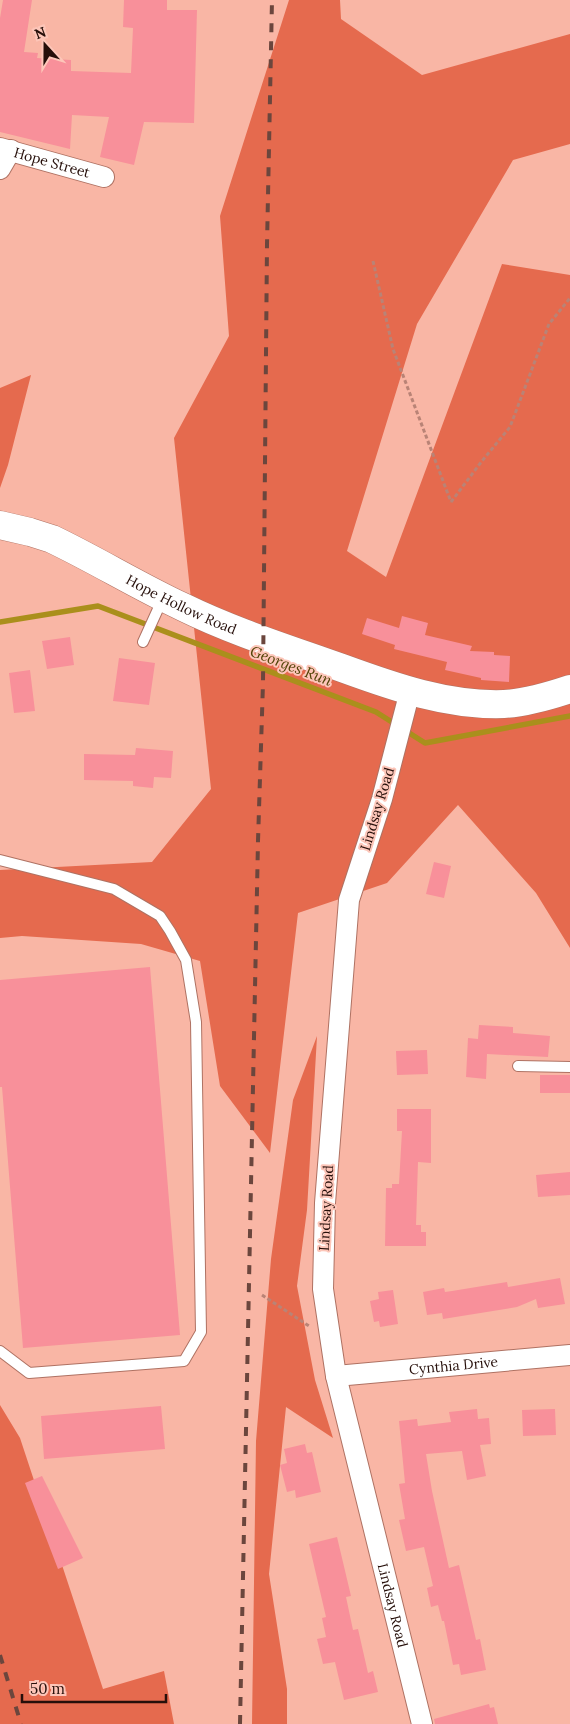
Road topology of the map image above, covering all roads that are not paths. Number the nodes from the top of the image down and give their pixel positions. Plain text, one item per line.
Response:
1 (5, 149) edge
2 (0, 169) edge
3 (104, 177) dead end
4 (0, 525) edge
5 (163, 597) junction
6 (143, 642) dead end
7 (570, 689) edge
8 (407, 701) junction
9 (0, 860) edge
10 (518, 1066) dead end
11 (570, 1067) edge
12 (0, 1351) edge
13 (570, 1355) edge
14 (336, 1376) junction
15 (422, 1724) edge

1 - 2 street
1 - 3 street, Hope Street
4 - 5 main road, Hope Hollow Road
5 - 6 lane
5 - 8 main road, Hope Hollow Road
7 - 8 main road, Hope Hollow Road
8 - 14 street, Lindsay Road
9 - 12 lane
10 - 11 lane
13 - 14 street, Cynthia Drive
14 - 15 street, Lindsay Road

